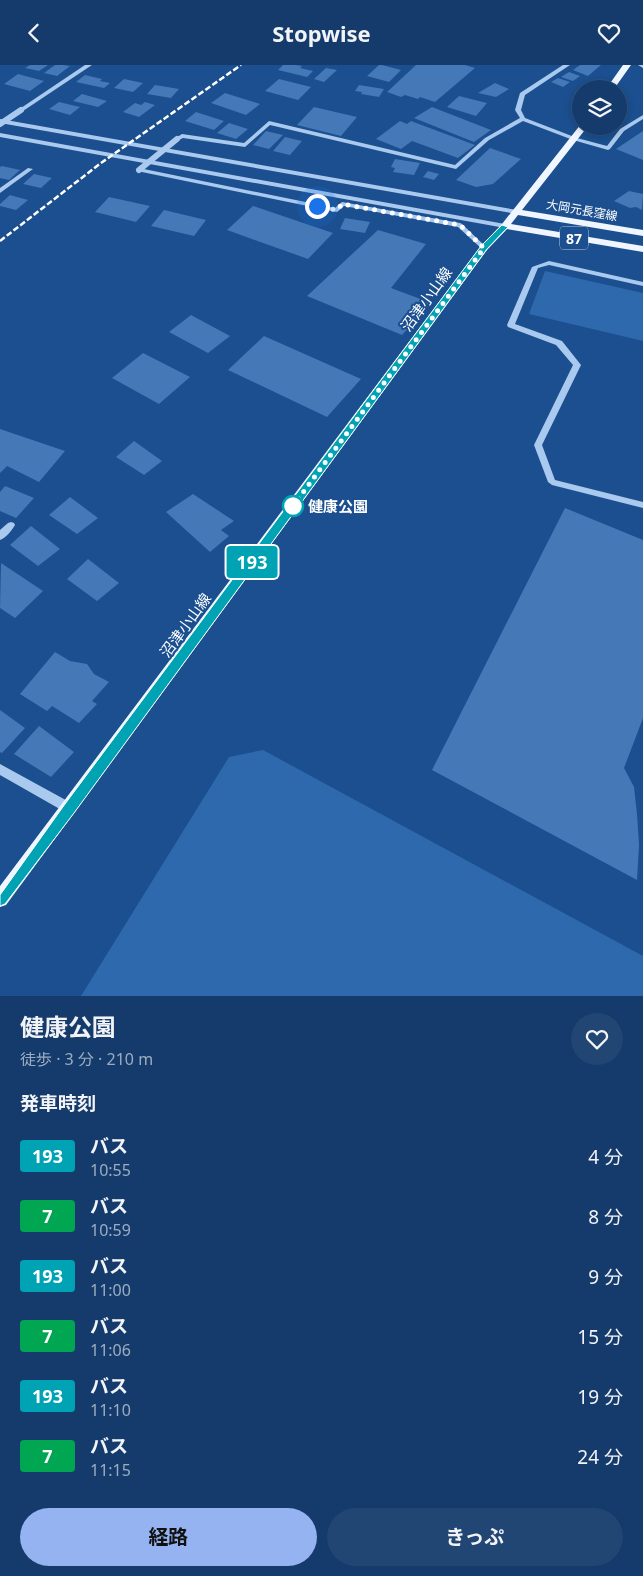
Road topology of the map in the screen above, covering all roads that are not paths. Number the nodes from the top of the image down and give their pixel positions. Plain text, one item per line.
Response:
1 (89, 65) edge
2 (567, 65) edge
3 (627, 65) edge
4 (616, 80) edge
5 (643, 117) edge
6 (523, 119) junction
7 (0, 122) edge
8 (0, 135) edge
9 (578, 135) edge
10 (575, 139) junction
11 (30, 169) dead end
12 (0, 191) edge
13 (516, 212) junction
14 (505, 227) junction
15 (643, 233) edge
16 (484, 248) junction
17 (643, 249) edge
18 (643, 284) edge
19 (643, 505) edge
20 (11, 525) dead end
21 (0, 536) edge
22 (0, 769) edge
23 (70, 808) junction
24 (0, 899) edge

1 - 7 street, bridge
2 - 6 street
3 - 4 main road
5 - 10 street
6 - 10 street
6 - 16 street, bridge
7 - 13 street
8 - 14 street
9 - 10 main road, 大岡元長窪線
10 - 13 main road, 大岡元長窪線
11 - 12 street
13 - 14 main road, 大岡元長窪線
13 - 15 main road, 大岡元長窪線 / 87
14 - 16 main road, 沼津小山線
14 - 17 main road, 大岡元長窪線 / 87
16 - 23 main road, 沼津小山線
18 - 19 street
20 - 21 street
22 - 23 street
23 - 24 main road, 沼津小山線

